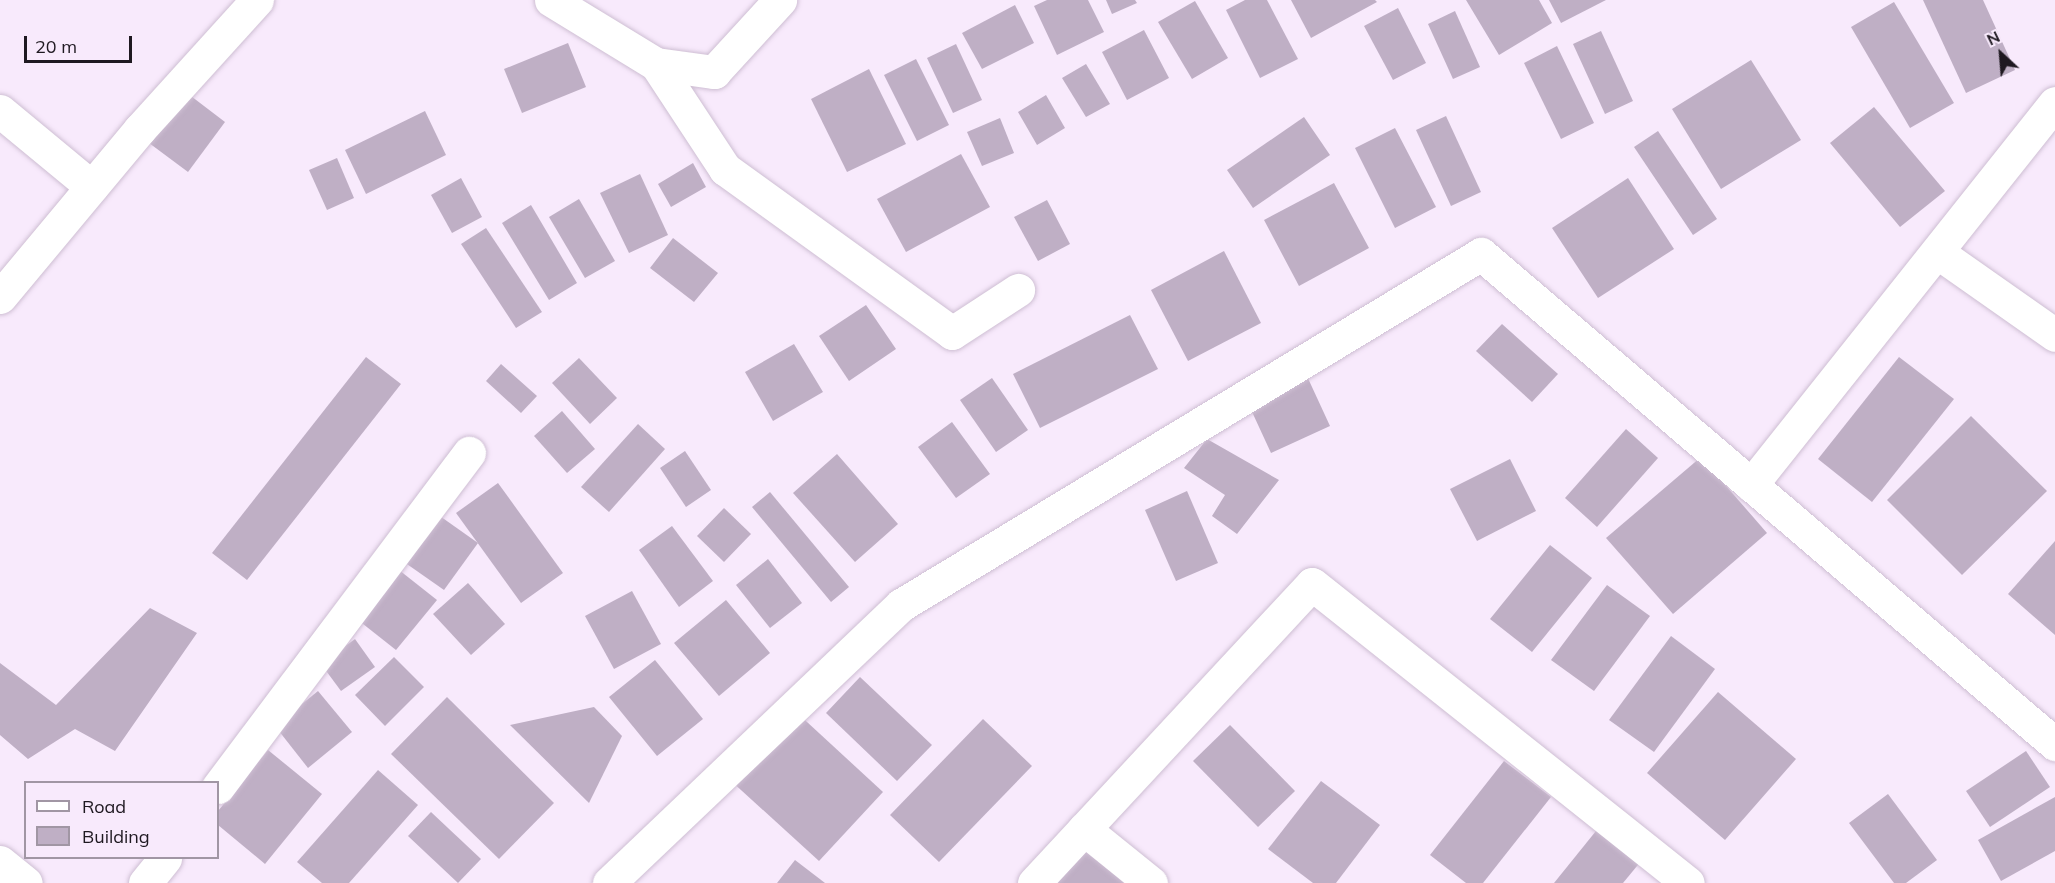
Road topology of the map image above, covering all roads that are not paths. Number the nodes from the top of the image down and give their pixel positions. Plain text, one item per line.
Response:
1 (257, 0) edge
2 (551, 0) edge
3 (780, 0) edge
4 (656, 64) junction
5 (2055, 103) edge
6 (0, 111) edge
7 (92, 187) junction
8 (1937, 252) junction
9 (1018, 290) dead end
10 (0, 297) edge
11 (2055, 335) edge
12 (469, 453) dead end
13 (1751, 484) junction
14 (2055, 744) edge
15 (219, 786) edge
16 (1084, 829) junction
17 (164, 859) edge
18 (0, 861) edge
19 (26, 883) edge
20 (145, 883) edge
21 (609, 883) edge
22 (1034, 883) edge
23 (1151, 883) edge
24 (1688, 883) edge

1 - 7 street
2 - 4 street
3 - 4 street
4 - 9 street
5 - 8 street
6 - 7 street
7 - 10 street
8 - 11 street
8 - 13 street
12 - 15 street
13 - 14 street
13 - 21 street
16 - 22 street
16 - 23 street
16 - 24 street
17 - 20 street
18 - 19 street

